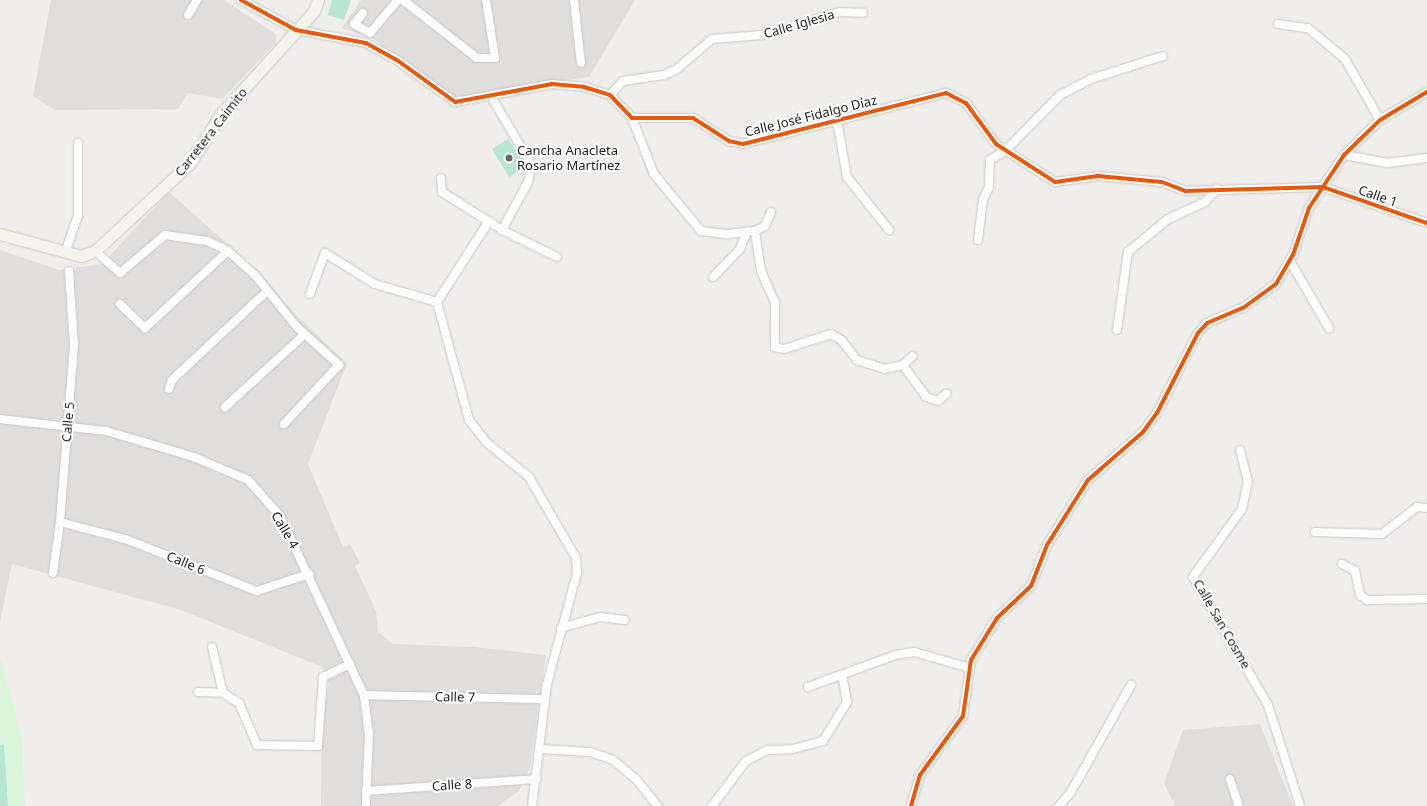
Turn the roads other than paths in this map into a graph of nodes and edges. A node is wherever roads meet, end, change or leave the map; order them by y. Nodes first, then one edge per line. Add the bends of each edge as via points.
1 (197, 0) edge
2 (241, 0) edge
3 (318, 0) edge
4 (398, 0) edge
5 (403, 0) edge
6 (486, 0) edge
7 (574, 0) edge
8 (363, 13) dead end
9 (863, 13) dead end
10 (188, 15) dead end
11 (1278, 24) dead end
12 (296, 30) junction
13 (1163, 56) dead end
14 (581, 63) dead end
15 (1427, 92) edge
16 (610, 95) junction
17 (492, 98) junction
18 (632, 118) junction
19 (1380, 120) junction
20 (837, 121) junction
21 (78, 143) dead end
22 (1006, 150) junction
23 (1344, 154) junction
24 (1427, 158) edge
25 (441, 178) dead end
26 (1323, 187) junction
27 (1217, 189) junction
28 (771, 212) dead end
29 (489, 221) junction
30 (1427, 223) edge
31 (502, 230) junction
32 (889, 230) dead end
33 (751, 231) junction
34 (0, 234) edge
35 (978, 240) dead end
36 (95, 251) junction
37 (228, 251) junction
38 (65, 253) junction
39 (557, 257) dead end
40 (1290, 261) junction
41 (69, 272) dead end
42 (713, 277) dead end
43 (267, 291) junction
44 (310, 294) dead end
45 (437, 302) junction
46 (120, 304) dead end
47 (1329, 328) dead end
48 (1117, 330) dead end
49 (305, 334) junction
50 (913, 356) dead end
51 (903, 365) junction
52 (169, 389) dead end
53 (946, 394) dead end
54 (225, 407) dead end
55 (0, 419) edge
56 (284, 424) dead end
57 (68, 427) junction
58 (1240, 450) dead end
59 (1427, 508) edge
60 (60, 522) junction
61 (1316, 532) dead end
62 (1342, 564) dead end
63 (52, 573) dead end
64 (309, 574) junction
65 (1427, 599) edge
66 (625, 620) dead end
67 (561, 628) junction
68 (212, 647) dead end
69 (350, 664) junction
70 (970, 668) junction
71 (842, 675) junction
72 (1131, 685) dead end
73 (808, 686) dead end
74 (198, 692) dead end
75 (223, 692) junction
76 (364, 696) junction
77 (545, 699) junction
78 (540, 749) junction
79 (537, 779) junction
80 (1230, 779) dead end
81 (366, 791) junction
82 (366, 806) edge
83 (532, 806) edge
84 (658, 806) edge
85 (712, 806) edge
86 (911, 806) edge
87 (1058, 806) edge
88 (1239, 806) edge
89 (1300, 806) edge

1 - 10 street
2 - 12 street
3 - 12 street, Carretera Caimito via 314,11
4 - 8 street via 370,33 354,24
5 - 6 street via 477,58 495,58
7 - 14 street
9 - 16 street, Calle Iglesia via 840,12 762,35 712,39 677,69 664,75 623,81
11 - 19 street via 1308,28 1345,59
12 - 17 street via 366,43 397,60 455,102
12 - 36 street, Carretera Caimito via 221,114 186,167
13 - 22 street via 1094,78 1060,95
15 - 19 street
16 - 17 street via 584,87 552,84
16 - 18 street
17 - 31 street via 532,166 528,182
18 - 20 street, Calle José Fidalgo Díaz via 693,118 729,140 742,144
18 - 33 street via 654,174 701,231 727,234
19 - 23 street
20 - 22 street, Calle José Fidalgo Díaz via 946,93 966,103 996,144
20 - 32 street via 847,177
21 - 38 street via 78,216
22 - 27 street, Calle José Fidalgo Díaz via 1054,182 1098,176 1162,182 1185,191
22 - 35 street via 990,160 989,187 983,200
23 - 24 street via 1387,163
23 - 26 street
25 - 29 street via 442,192
26 - 27 street, Calle José Fidalgo Díaz
26 - 30 street, Calle 1
26 - 40 street via 1309,208
27 - 48 street via 1205,202 1168,218 1128,252
28 - 33 street via 765,226
29 - 31 street
29 - 45 street
31 - 39 street
33 - 42 street via 740,249
33 - 51 street via 761,271 775,302 775,347 784,349 830,334 841,340 857,360 884,369
34 - 38 street
36 - 37 street via 120,273 165,234 207,240
36 - 38 street via 81,256
37 - 43 street
37 - 46 street via 145,328
40 - 47 street
40 - 70 street via 1276,284 1243,308 1207,323 1198,333 1157,413 1143,432 1088,480 1047,545 1031,586 997,618 971,660
41 - 57 street, Calle 5 via 74,346
43 - 49 street
43 - 52 street via 172,380
44 - 45 street via 325,253 375,284
45 - 67 street via 469,420 486,442 529,477 576,558 577,573
49 - 54 street
49 - 56 street via 339,365
50 - 51 street
51 - 53 street via 926,397 938,401
55 - 57 street, Calle 4
57 - 60 street, Calle 5
57 - 64 street, Calle 4 via 106,431 194,456 248,480 280,516
58 - 89 street, Calle San Cosme via 1248,481 1242,510 1193,577 1268,705
59 - 61 street via 1417,507 1382,534
60 - 63 street, Calle 5
60 - 64 street, Calle 6 via 128,540 257,591
62 - 65 street via 1355,571 1360,595 1367,600
64 - 69 street, Calle 4
66 - 67 street via 600,617
67 - 77 street
68 - 75 street
69 - 75 street via 324,677 318,746 257,745 239,703
69 - 76 street, Calle 4
70 - 71 street via 914,652 895,655
70 - 86 street via 963,716 920,775
71 - 73 street
71 - 85 street via 847,702 823,741 793,749 768,750 746,761
72 - 87 street via 1071,792
74 - 75 street
76 - 77 street, Calle 7
76 - 81 street, Calle 4 via 369,733
77 - 78 street
78 - 79 street
78 - 84 street via 590,752 613,760 636,779
79 - 81 street, Calle 8
79 - 83 street
80 - 88 street
81 - 82 street, Calle 4

